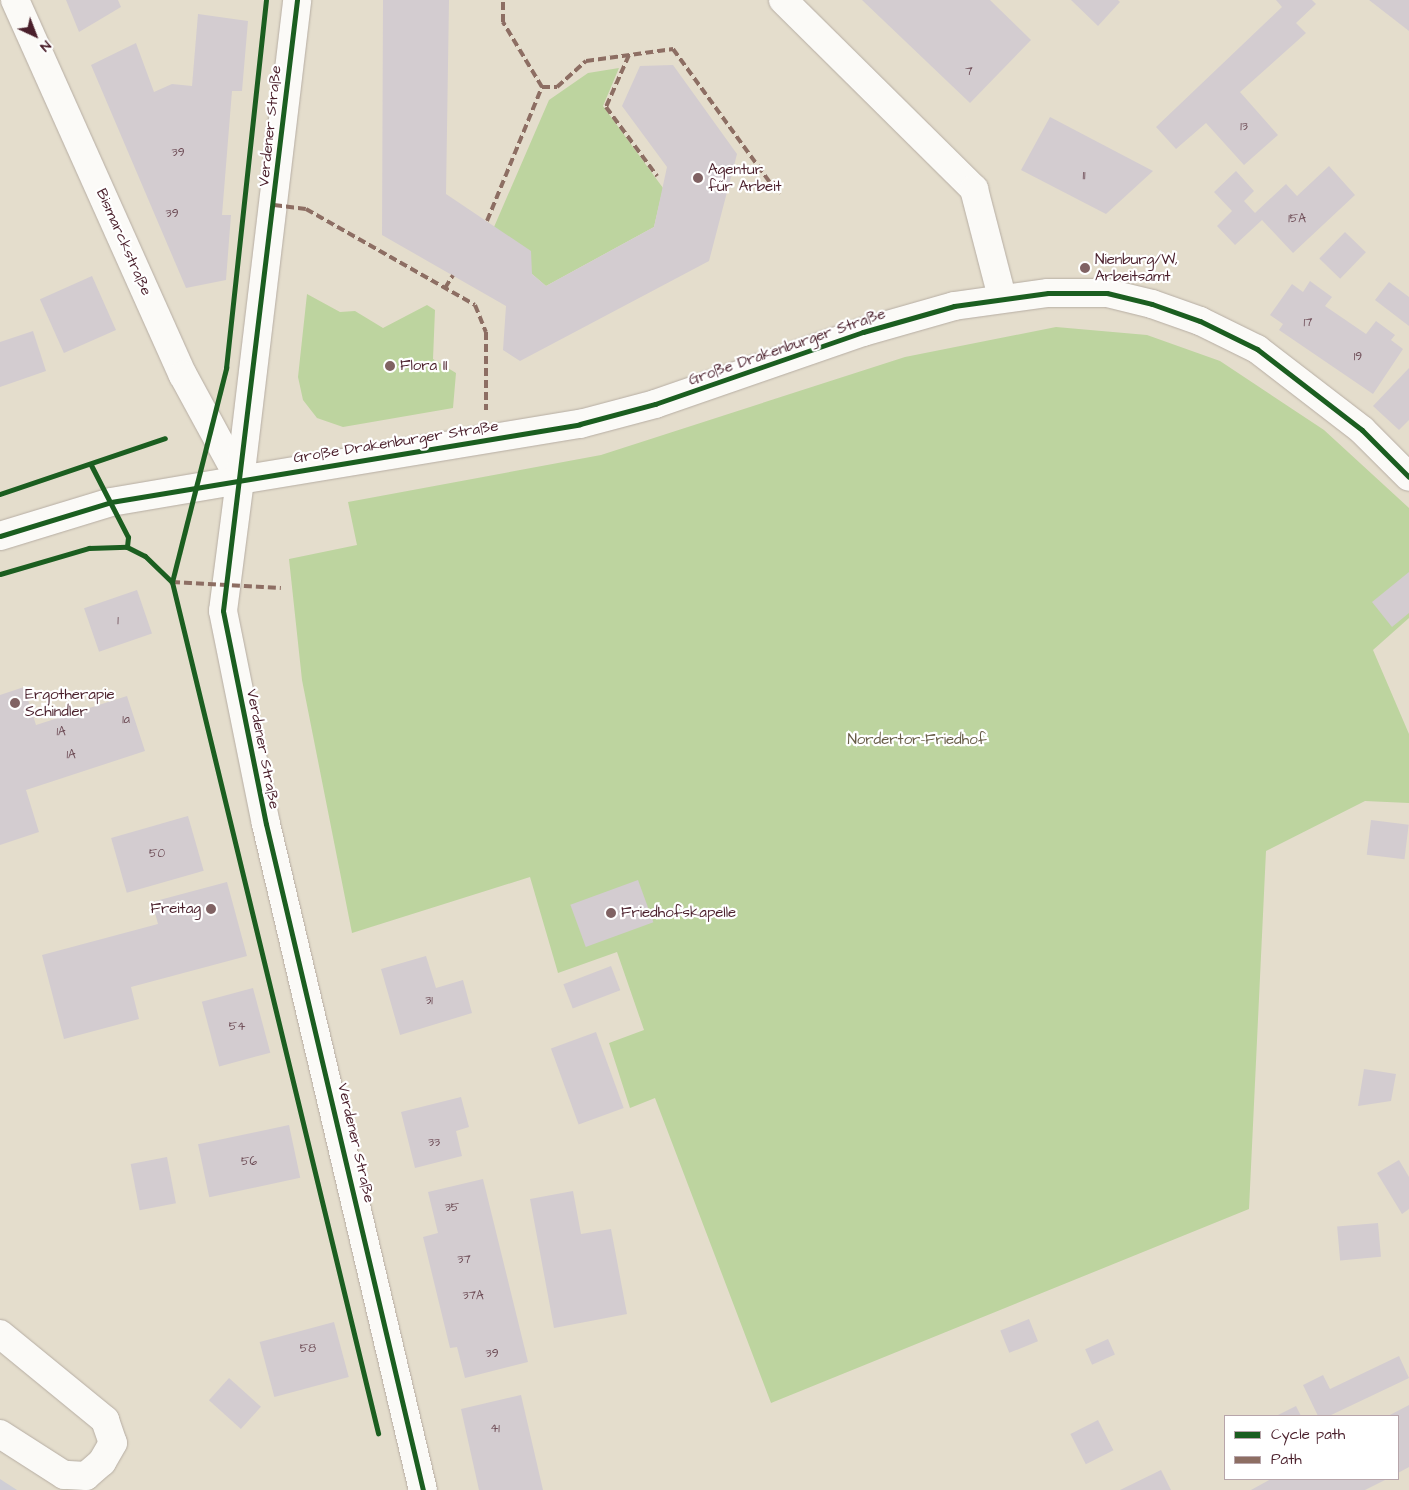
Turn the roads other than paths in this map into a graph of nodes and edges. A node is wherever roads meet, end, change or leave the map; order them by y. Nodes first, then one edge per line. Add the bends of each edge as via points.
1 (16, 0) edge
2 (297, 0) edge
3 (783, 0) edge
4 (1002, 297) junction
5 (1409, 477) edge
6 (240, 480) junction
7 (0, 536) edge
8 (0, 1334) edge
9 (0, 1434) edge
10 (422, 1490) edge

1 - 6 street, Bismarckstraße via 183,375
2 - 6 street, Verdener Straße
3 - 4 street via 974,189
4 - 5 street, Große Drakenburger Straße via 1107,293 1200,321 1257,349 1307,385
4 - 6 street, Große Drakenburger Straße via 863,332 655,404 580,424
6 - 7 street, Große Drakenburger Straße via 111,502
6 - 10 street, Verdener Straße via 223,611 266,824
8 - 9 street via 104,1420 113,1443 102,1462 86,1476 64,1476

